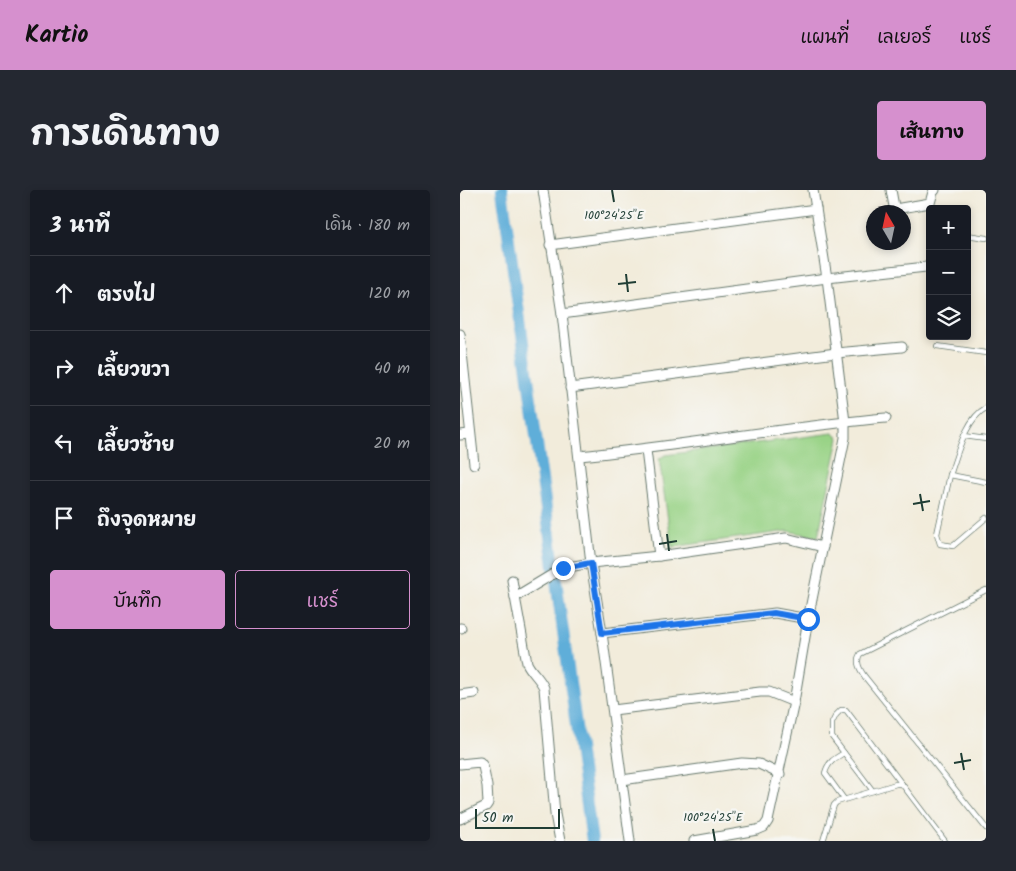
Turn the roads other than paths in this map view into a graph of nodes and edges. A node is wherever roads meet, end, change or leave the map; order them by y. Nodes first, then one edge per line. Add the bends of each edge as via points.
1 (543, 190) edge
2 (813, 190) edge
3 (891, 190) edge
4 (935, 190) edge
5 (894, 205) edge
6 (911, 207) edge
7 (816, 209) junction
8 (971, 236) edge
9 (986, 238) edge
10 (550, 245) junction
11 (926, 267) dead end
12 (827, 278) junction
13 (562, 314) junction
14 (460, 334) edge
15 (937, 346) dead end
16 (902, 347) dead end
17 (836, 353) junction
18 (986, 353) edge
19 (570, 388) junction
20 (986, 408) edge
21 (886, 418) dead end
22 (845, 422) junction
23 (470, 434) junction
24 (460, 435) edge
25 (964, 436) junction
26 (986, 439) edge
27 (646, 450) junction
28 (579, 456) junction
29 (474, 464) dead end
30 (950, 475) junction
31 (986, 482) edge
32 (986, 518) edge
33 (823, 547) junction
34 (659, 556) junction
35 (591, 563) junction
36 (512, 580) dead end
37 (986, 590) edge
38 (515, 598) junction
39 (808, 619) junction
40 (602, 633) junction
41 (474, 693) dead end
42 (460, 695) edge
43 (794, 702) junction
44 (613, 710) junction
45 (844, 753) junction
46 (460, 764) edge
47 (780, 774) junction
48 (622, 780) junction
49 (902, 784) junction
50 (873, 791) junction
51 (844, 799) junction
52 (460, 819) edge
53 (986, 828) edge
54 (560, 841) edge
55 (630, 841) edge
56 (699, 841) edge
57 (822, 841) edge
58 (945, 841) edge

1 - 10 street
2 - 7 street
3 - 5 street
4 - 6 street via 930,203
7 - 10 street
7 - 12 street
8 - 9 lane
10 - 13 street
11 - 12 street
12 - 13 street
12 - 17 street
13 - 19 street
14 - 23 street
15 - 18 lane
16 - 17 street
17 - 19 street
17 - 22 street
19 - 28 street
20 - 25 lane via 979,412
21 - 22 street
22 - 27 street
22 - 33 street via 845,438
23 - 24 street
23 - 29 street
25 - 26 lane
25 - 30 lane
27 - 28 street
27 - 34 street
28 - 35 street
30 - 31 lane
30 - 32 lane via 938,534 940,544 953,546
33 - 34 street via 786,538
33 - 39 street
34 - 35 street
35 - 38 street via 563,568
35 - 40 street
36 - 38 street
37 - 53 lane via 860,654 858,662 864,677
38 - 54 street via 527,662 544,688
39 - 40 street via 774,613
39 - 43 street
40 - 44 street
41 - 42 street
43 - 44 street via 769,692 760,692
43 - 47 street
44 - 48 street
45 - 49 lane via 832,737 832,723 841,710 846,710
45 - 50 lane
45 - 51 lane via 833,758 826,773
46 - 52 street via 480,762 489,800 486,806
47 - 48 street via 758,764 742,763
47 - 56 street via 764,827
48 - 55 street
49 - 50 lane
49 - 58 lane
50 - 51 lane
51 - 57 lane via 834,805

